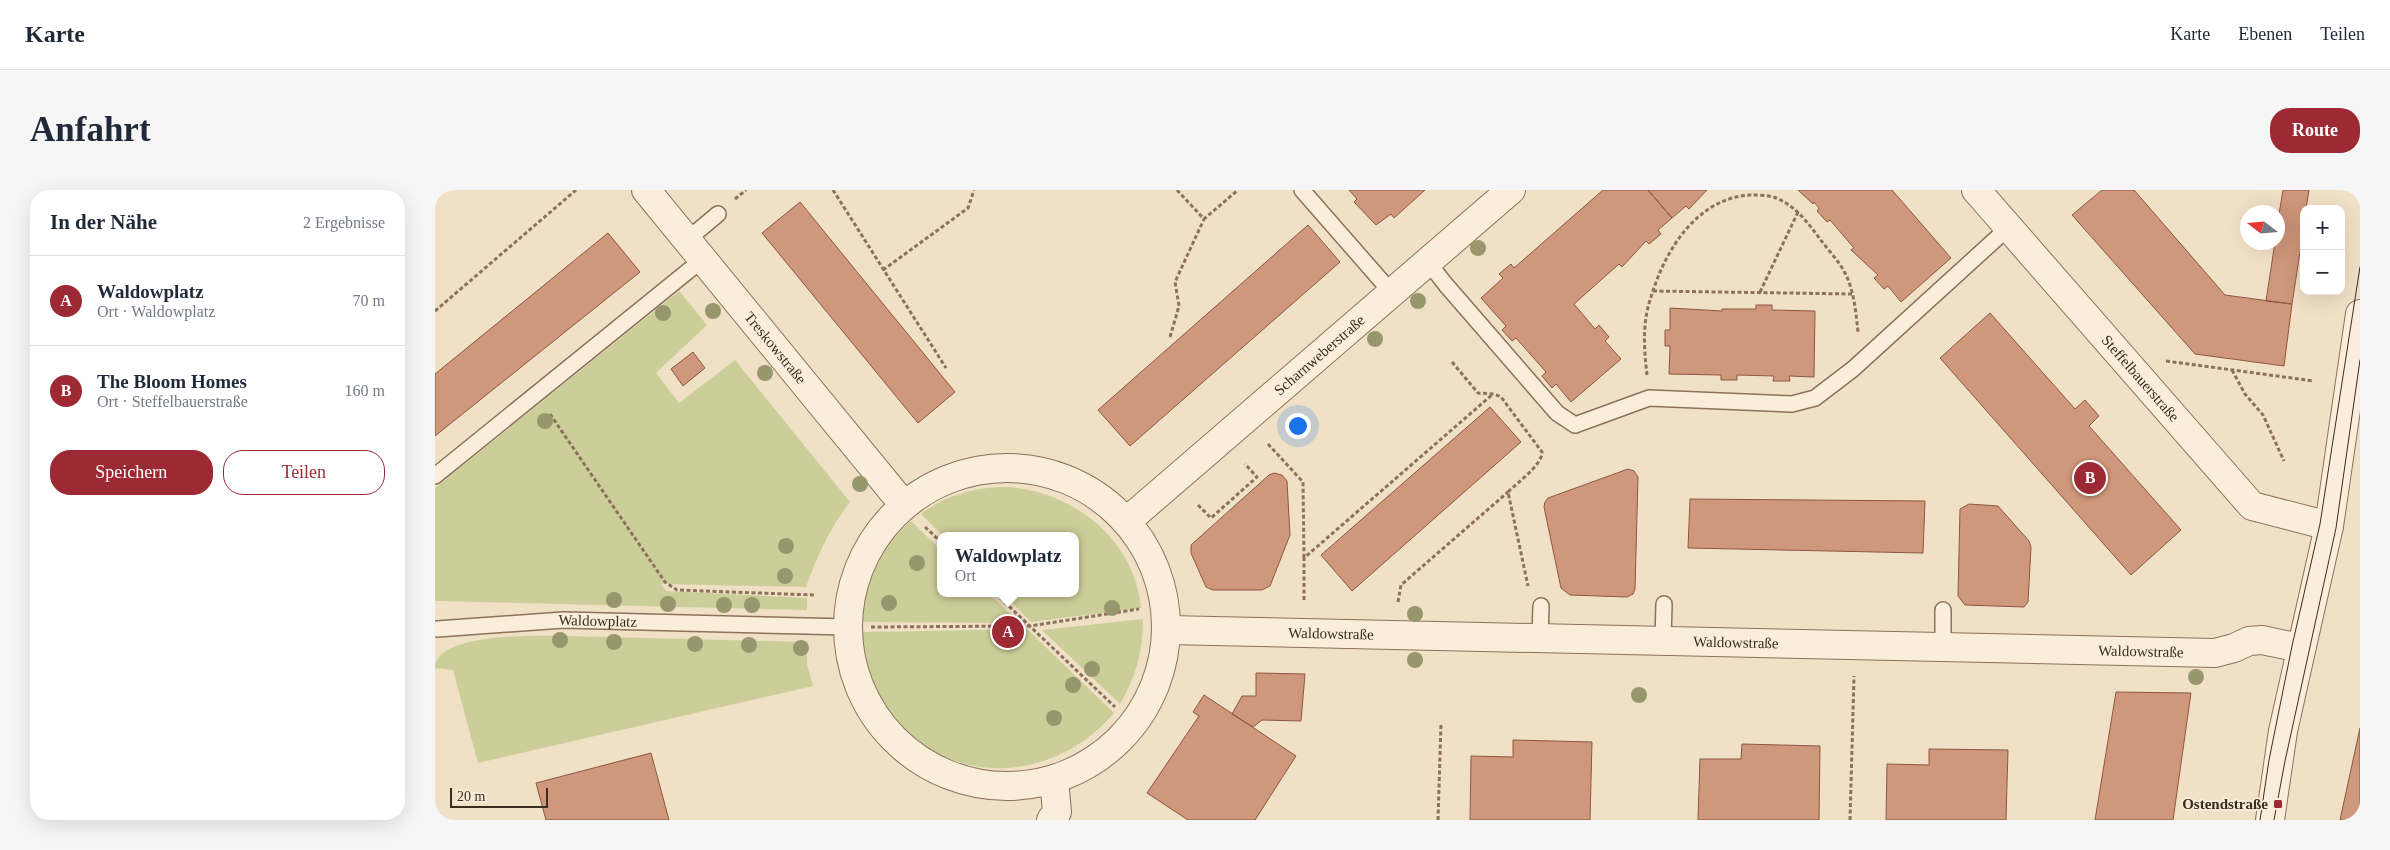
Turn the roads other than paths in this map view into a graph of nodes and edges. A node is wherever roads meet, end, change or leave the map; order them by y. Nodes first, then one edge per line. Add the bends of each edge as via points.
1 (646, 190) edge
2 (1302, 190) edge
3 (1511, 190) edge
4 (1976, 190) edge
5 (718, 214) dead end
6 (2009, 227) junction
7 (695, 250) junction
8 (1428, 262) junction
9 (1392, 293) junction
10 (2360, 314) edge
11 (435, 476) edge
12 (905, 505) junction
13 (1127, 522) junction
14 (2329, 526) junction
15 (1664, 604) dead end
16 (1541, 606) dead end
17 (1943, 610) dead end
18 (848, 627) junction
19 (437, 630) dead end
20 (1167, 630) junction
21 (1540, 638) junction
22 (1663, 641) junction
23 (1943, 648) junction
24 (2300, 648) junction
25 (1054, 780) junction
26 (1060, 817) edge
27 (2270, 820) edge

1 - 7 street, Treskowstraße
2 - 9 lane
3 - 8 street, Scharnweberstraße
4 - 6 street, Steffelbauerstraße
5 - 7 lane
6 - 8 lane via 1872,354 1815,398 1792,404 1649,398 1575,425 1557,413
6 - 14 street, Steffelbauerstraße via 2252,506
7 - 11 lane via 537,394
7 - 12 street, Treskowstraße
8 - 9 street, Scharnweberstraße
9 - 13 street, Scharnweberstraße
10 - 14 street
12 - 13 street via 939,483 978,470 1019,468 1059,476 1096,494
12 - 18 street via 874,541 858,570
13 - 20 street via 1147,550 1158,575
14 - 24 street
15 - 22 lane
16 - 21 lane
17 - 23 lane
18 - 19 lane, Waldowplatz via 563,620
18 - 25 street via 850,654 859,685 872,712 890,736 913,755 938,771 987,785 1025,786
20 - 21 street, Waldowstraße
20 - 25 street via 1159,677 1133,724 1098,758
21 - 22 street, Waldowstraße
22 - 23 street, Waldowstraße
23 - 24 street, Waldowstraße via 2215,653 2249,641 2262,640
24 - 27 street
25 - 26 street

